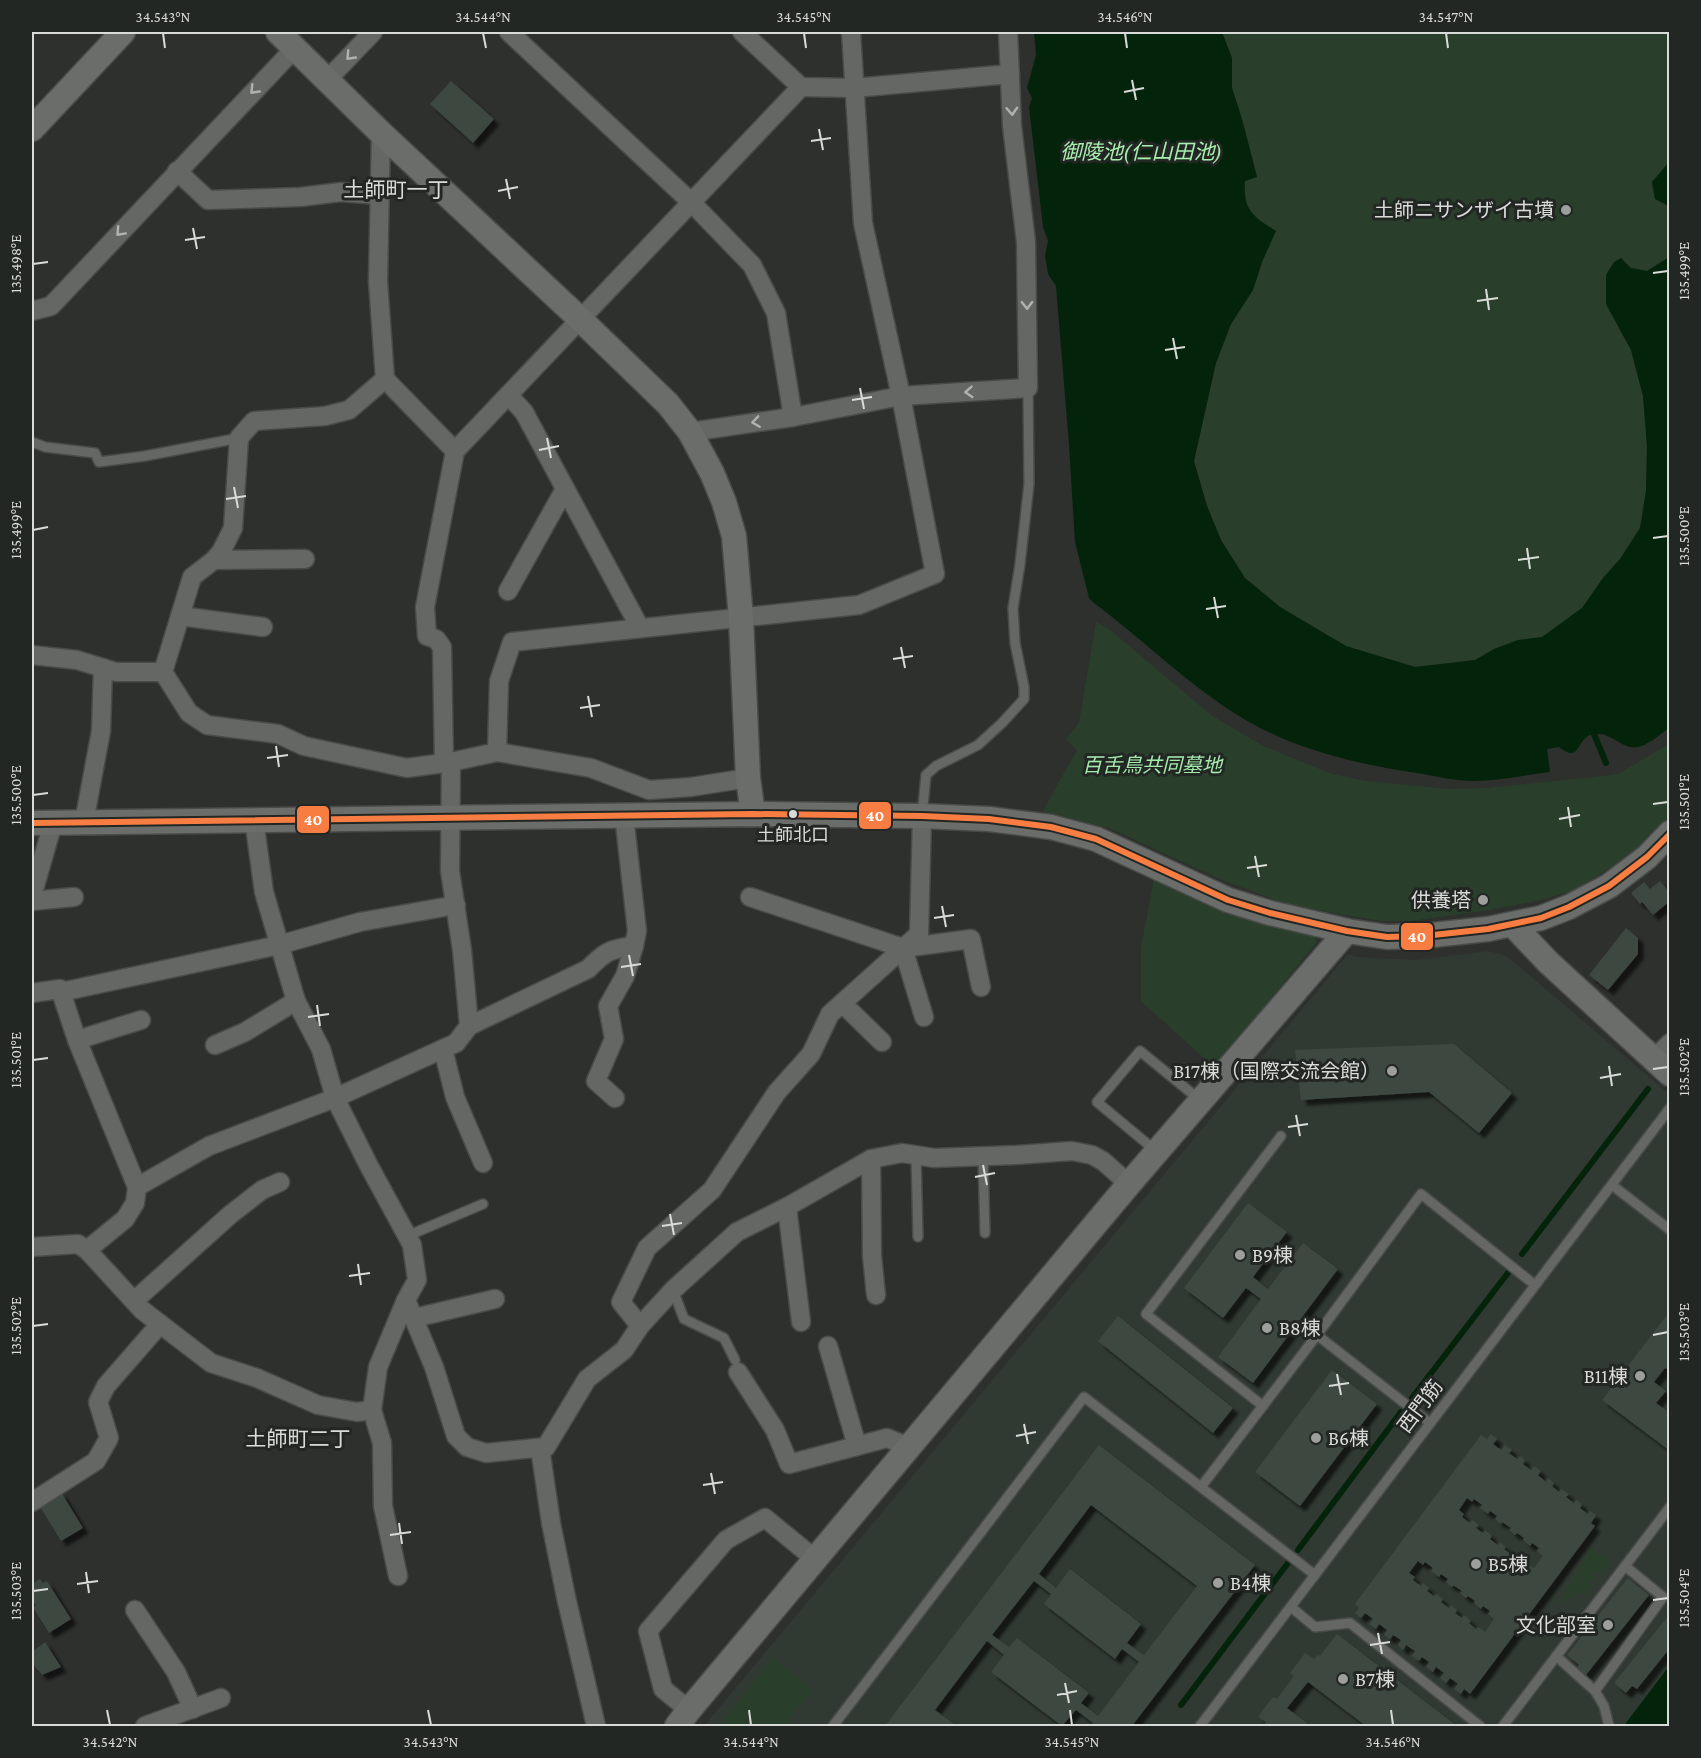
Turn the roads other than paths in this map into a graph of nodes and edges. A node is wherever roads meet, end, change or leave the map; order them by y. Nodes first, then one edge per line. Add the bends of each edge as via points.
1 (123, 32) edge
2 (373, 32) edge
3 (509, 32) edge
4 (742, 32) edge
5 (851, 32) edge
6 (1008, 32) edge
7 (286, 40) edge
8 (1010, 74) junction
9 (327, 80) junction
10 (801, 87) junction
11 (854, 88) junction
12 (32, 129) edge
13 (381, 133) junction
14 (177, 171) junction
15 (379, 195) junction
16 (691, 202) junction
17 (32, 311) edge
18 (580, 319) junction
19 (386, 379) junction
20 (1028, 388) junction
21 (508, 395) junction
22 (902, 396) junction
23 (793, 417) junction
24 (690, 432) junction
25 (239, 438) junction
26 (32, 442) edge
27 (455, 451) junction
28 (565, 489) junction
29 (305, 559) dead end
30 (214, 560) junction
31 (507, 591) dead end
32 (180, 615) junction
33 (741, 618) junction
34 (263, 627) dead end
35 (640, 628) junction
36 (32, 655) edge
37 (103, 668) junction
38 (163, 672) junction
39 (497, 752) junction
40 (447, 762) junction
41 (748, 778) junction
42 (753, 814) junction
43 (624, 815) junction
44 (922, 816) junction
45 (450, 817) junction
46 (254, 820) junction
47 (84, 822) junction
48 (42, 823) edge
49 (1670, 833) edge
50 (32, 896) edge
51 (74, 897) dead end
52 (750, 897) dead end
53 (32, 901) edge
54 (456, 905) junction
55 (1513, 925) junction
56 (1347, 931) junction
57 (279, 945) junction
58 (634, 946) junction
59 (903, 948) junction
60 (981, 987) dead end
61 (61, 992) junction
62 (32, 993) edge
63 (296, 1001) junction
64 (842, 1003) junction
65 (924, 1017) dead end
66 (141, 1020) dead end
67 (469, 1026) junction
68 (77, 1040) junction
69 (882, 1042) dead end
70 (1670, 1043) edge
71 (215, 1045) dead end
72 (443, 1049) junction
73 (1661, 1067) edge
74 (335, 1098) junction
75 (615, 1098) dead end
76 (1201, 1102) junction
77 (1670, 1108) edge
78 (1281, 1136) dead end
79 (1158, 1152) junction
80 (916, 1156) junction
81 (983, 1157) junction
82 (871, 1160) junction
83 (483, 1163) dead end
84 (280, 1182) dead end
85 (1129, 1184) junction
86 (1612, 1185) junction
87 (137, 1187) junction
88 (483, 1204) dead end
89 (787, 1207) junction
90 (1670, 1230) edge
91 (985, 1233) dead end
92 (407, 1236) junction
93 (918, 1237) dead end
94 (32, 1247) edge
95 (87, 1250) junction
96 (1535, 1286) junction
97 (673, 1290) junction
98 (876, 1295) dead end
99 (495, 1299) dead end
100 (406, 1300) junction
101 (134, 1301) junction
102 (414, 1318) junction
103 (801, 1322) dead end
104 (160, 1324) junction
105 (640, 1326) junction
106 (1317, 1335) junction
107 (828, 1346) dead end
108 (737, 1366) joint
109 (1263, 1406) junction
110 (372, 1410) junction
111 (1430, 1423) junction
112 (857, 1446) junction
113 (909, 1447) junction
114 (540, 1448) junction
115 (1201, 1486) junction
116 (32, 1502) edge
117 (1670, 1506) edge
118 (815, 1559) junction
119 (1624, 1566) junction
120 (1315, 1575) junction
121 (398, 1576) dead end
122 (1291, 1607) junction
123 (135, 1611) dead end
124 (1556, 1656) junction
125 (1595, 1691) junction
126 (221, 1698) dead end
127 (193, 1709) junction
128 (683, 1718) edge
129 (145, 1726) edge
130 (596, 1726) edge
131 (833, 1726) edge
132 (1200, 1726) edge
133 (1480, 1726) edge
134 (1503, 1726) edge
135 (1609, 1726) edge

1 - 12 street
2 -> 9 street
3 - 16 street
4 - 10 street
5 - 11 street
6 - 8 street
7 - 9 street
7 -> 14 street
8 - 11 street
8 -> 20 street via 1026,242
9 - 13 street
10 - 11 street
10 - 16 street
11 - 22 street via 863,224
13 - 15 street
13 - 18 street
14 - 15 street via 208,200 340,192
14 -> 17 street via 51,306
15 - 19 street via 378,281
16 - 18 street
16 - 23 street via 752,265 776,312
18 - 21 street
18 - 24 street via 668,404
19 - 25 street via 349,410 325,416 254,421
19 - 27 street
20 -> 22 street
20 - 44 lane via 1029,484 1013,609 1024,699 978,745 926,775
21 - 27 street
21 - 28 street via 524,412
22 - 23 street
22 - 33 street via 935,574 859,605
23 -> 24 street
24 - 33 street via 712,473 734,536
25 - 26 lane via 99,462 95,453
25 - 30 street via 233,528
27 - 40 street via 425,607 427,636 442,647
28 - 31 street
28 - 35 street
29 - 30 street
30 - 32 street via 192,577
32 - 34 street
32 - 38 street
33 - 35 street
33 - 41 street
35 - 39 street via 512,642 499,681
36 - 37 street via 77,660
37 - 38 street via 116,672
37 - 47 street via 100,731
38 - 40 street via 189,713 207,725 278,734 304,746 407,768
39 - 40 street
39 - 41 street via 591,768 649,790
40 - 45 street
41 - 42 street
42 - 43 street
42 - 44 street
43 - 45 street
43 - 58 street via 636,911
44 - 56 street via 1052,827 1096,839 1228,900
44 - 59 street via 919,934
45 - 46 street
45 - 54 street via 450,871
46 - 47 street
46 - 57 street via 264,892
47 - 48 street
48 - 50 street
49 - 55 street via 1647,857 1609,886 1569,908
51 - 53 street
52 - 59 street
54 - 57 street via 360,922
54 - 67 street
55 - 56 street via 1425,936 1387,937
55 - 73 street
56 - 76 street
57 - 61 street
57 - 63 street
58 - 67 street via 616,948 588,969
58 - 75 street via 625,976 608,1006 614,1039 596,1081
59 - 60 street via 971,939
59 - 64 street
59 - 65 street
61 - 62 street via 60,989
61 - 68 street
63 - 71 street
63 - 74 street via 321,1049
64 - 69 street
64 - 105 street via 830,1014 811,1054 777,1092 712,1190 646,1248 621,1302
66 - 68 street
67 - 72 street via 456,1043
68 - 87 street
70 - 73 street
72 - 74 street
72 - 83 street via 455,1098
74 - 87 street via 209,1146
74 - 92 street
76 - 79 street
76 - 79 lane via 1140,1051 1097,1102
77 - 86 lane, 西門筋
78 - 109 lane via 1146,1314
79 - 85 street
80 - 81 street
80 - 82 street via 902,1153
80 - 93 lane
81 - 85 street via 1072,1151 1103,1161
81 - 91 lane
82 - 89 street
82 - 98 street
84 - 101 street via 262,1190 231,1214
85 - 113 street
86 - 90 lane
86 - 96 lane, 西門筋
87 - 95 street via 135,1203 125,1219
88 - 92 lane
89 - 97 street via 737,1232
89 - 103 street
92 - 100 street via 417,1280
94 - 95 street via 78,1244
95 - 101 street
96 - 106 lane via 1421,1194
96 - 111 lane, 西門筋
97 - 105 street
97 - 108 lane via 684,1319 724,1338
99 - 102 street
100 - 102 street
100 - 110 street via 378,1367
101 - 104 street
102 - 114 street via 456,1436 467,1447 486,1453
104 - 110 street via 211,1363 318,1405 357,1412
104 - 116 street via 106,1386 98,1402 109,1438 96,1461
105 - 114 street via 624,1350 587,1379 546,1447
106 - 109 lane
106 - 111 lane
107 - 112 street
108 - 112 street via 775,1430 789,1464
109 - 115 lane
110 - 121 street via 382,1443 383,1506
111 - 120 lane, 西門筋
112 - 113 street via 887,1438
113 - 118 street
114 - 130 street via 566,1597
115 - 120 lane
115 - 131 lane via 1084,1397
117 - 119 lane
118 - 128 street
118 - 128 street via 765,1518 726,1540 648,1631 663,1689
119 - 124 lane
119 - 125 lane via 1663,1597
120 - 122 lane, 西門筋
122 - 132 lane, 西門筋
122 - 133 lane via 1315,1627 1350,1623
123 - 127 street via 176,1672
124 - 125 lane
124 - 134 lane
125 - 135 lane
126 - 127 street
127 - 129 street

